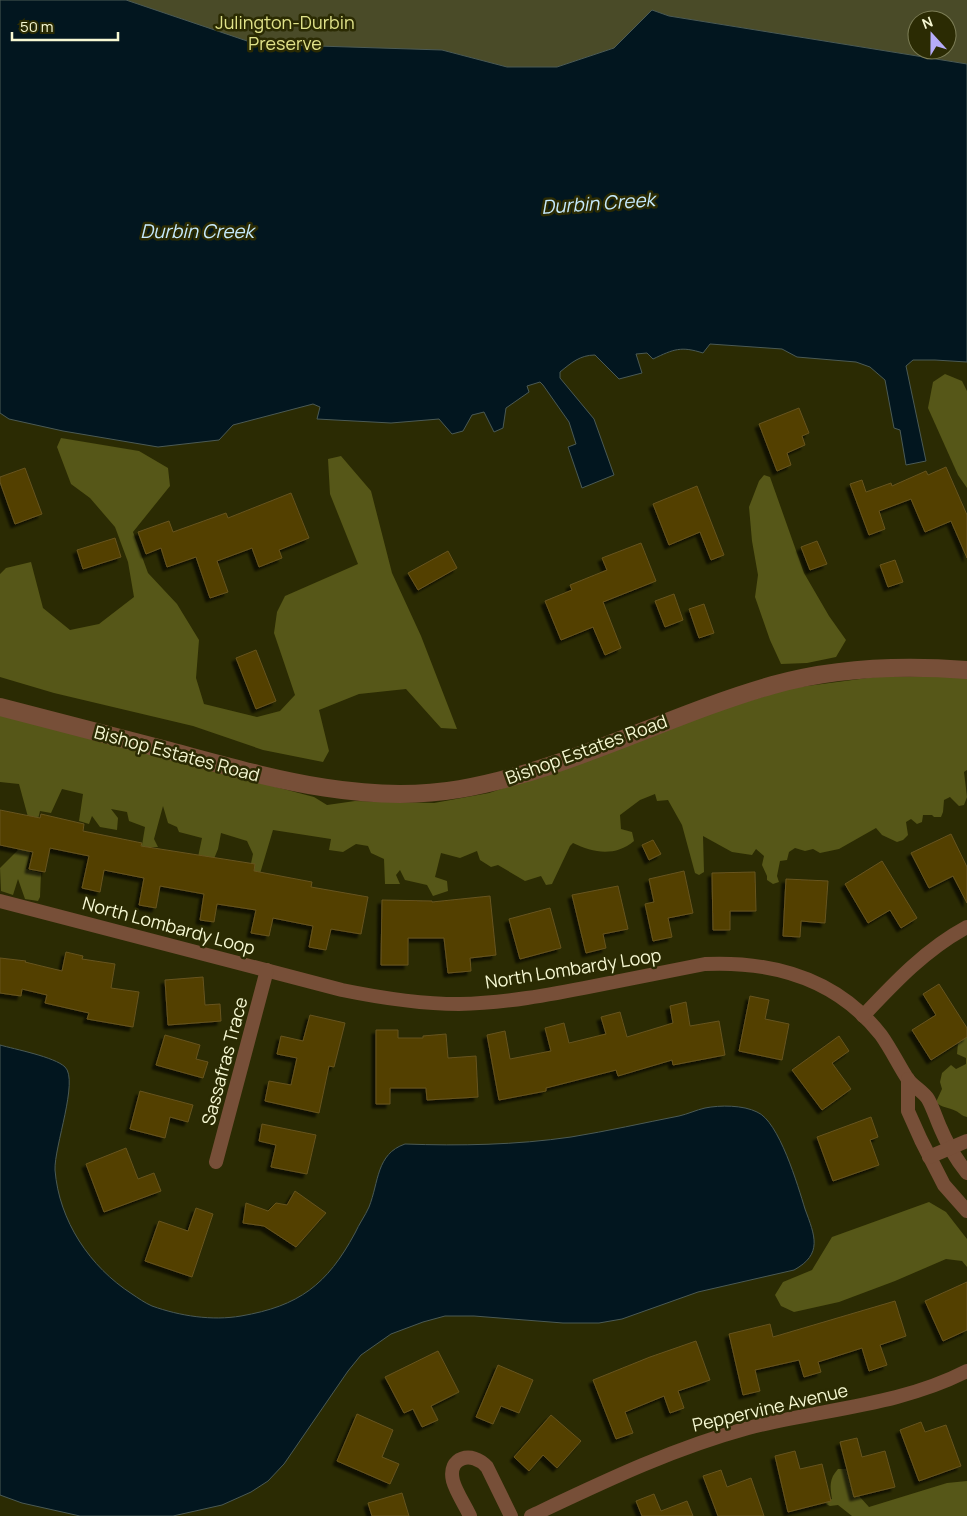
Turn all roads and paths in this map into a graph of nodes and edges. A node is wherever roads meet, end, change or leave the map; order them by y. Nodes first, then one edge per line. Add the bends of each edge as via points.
1 (967, 670) edge
2 (0, 707) edge
3 (0, 901) edge
4 (967, 927) edge
5 (267, 970) junction
6 (863, 1016) junction
7 (908, 1079) junction
8 (967, 1141) edge
9 (953, 1153) junction
10 (216, 1162) dead end
11 (932, 1163) junction
12 (967, 1173) edge
13 (967, 1177) edge
14 (944, 1185) junction
15 (967, 1211) edge
16 (967, 1371) edge
17 (470, 1516) edge
18 (511, 1516) edge
19 (531, 1516) edge

1 - 2 street, Bishop Estates Road via 917,667 857,670 775,684 662,722 602,748 538,770 487,784 430,793 358,792 316,787 258,775
3 - 5 street, North Lombardy Loop
4 - 6 street via 910,967
5 - 6 street, North Lombardy Loop via 381,998 458,1004 536,997 705,964 757,965 795,974 819,985
5 - 10 street, Sassafras Trace
6 - 7 street, North Lombardy Loop via 890,1049
7 - 9 street, North Lombardy Loop via 927,1098
7 - 11 street via 908,1111
8 - 9 street
9 - 11 street
9 - 12 street, North Lombardy Loop
11 - 14 street
13 - 14 street
14 - 15 street
16 - 19 street, Peppervine Avenue via 915,1392 714,1437 665,1454
17 - 18 street via 452,1473 454,1464 471,1457 481,1460 487,1467

